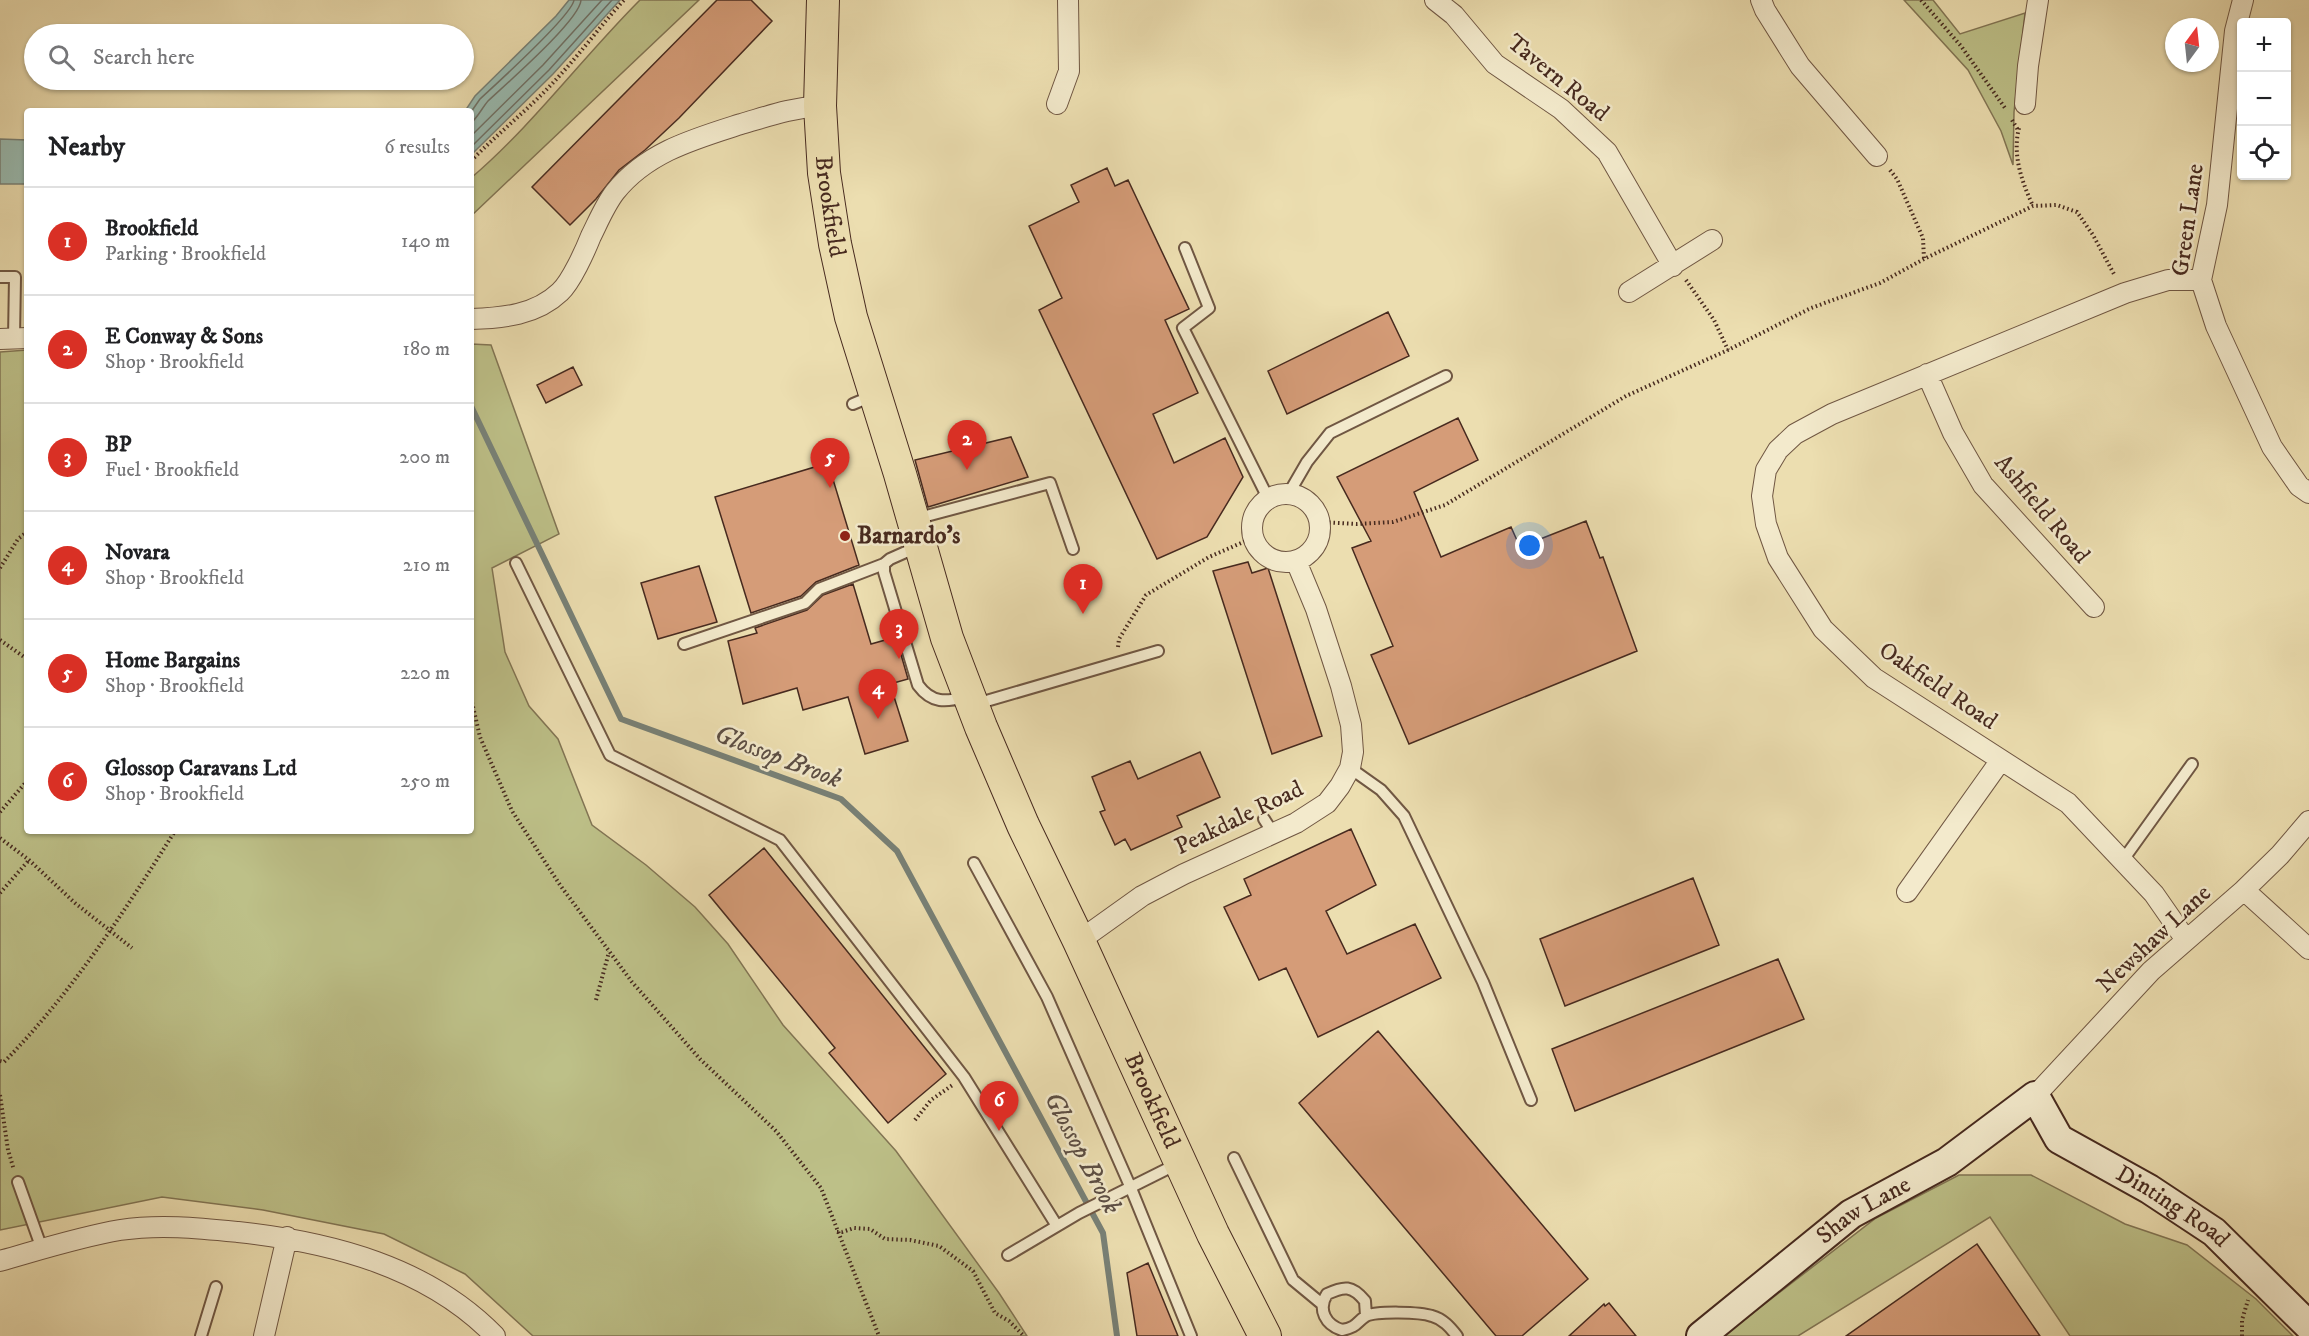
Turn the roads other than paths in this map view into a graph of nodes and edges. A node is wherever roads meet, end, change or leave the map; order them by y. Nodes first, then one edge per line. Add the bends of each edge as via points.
1 (823, 0) edge
2 (1068, 0) edge
3 (1435, 0) edge
4 (1761, 0) edge
5 (2038, 0) edge
6 (2243, 0) edge
7 (1057, 104) dead end
8 (2025, 104) road end
9 (820, 106) junction
10 (1877, 156) road end
11 (1712, 240) dead end
12 (1185, 248) dead end
13 (1673, 266) junction
14 (0, 277) edge
15 (2201, 280) junction
16 (1629, 292) dead end
17 (474, 319) edge
18 (14, 338) edge
19 (1927, 374) junction
20 (1446, 376) dead end
21 (1288, 493) junction
22 (2309, 493) edge
23 (1268, 498) junction
24 (916, 533) junction
25 (1073, 549) dead end
26 (1296, 561) junction
27 (516, 563) dead end
28 (884, 564) junction
29 (2094, 607) dead end
30 (684, 644) dead end
31 (1158, 651) dead end
32 (971, 701) junction
33 (2001, 760) junction
34 (2192, 764) dead end
35 (1350, 768) junction
36 (2309, 821) edge
37 (2123, 860) junction
38 (974, 863) dead end
39 (2244, 890) junction
40 (1907, 892) dead end
41 (2186, 939) junction
42 (1079, 941) junction
43 (2309, 949) edge
44 (2035, 1096) junction
45 (1532, 1100) dead end
46 (1234, 1158) dead end
47 (1180, 1163) junction
48 (18, 1182) road end
49 (1130, 1186) junction
50 (1057, 1227) junction
51 (287, 1238) junction
52 (42, 1249) junction
53 (1008, 1255) dead end
54 (0, 1261) edge
55 (216, 1287) dead end
56 (1322, 1304) junction
57 (1366, 1316) junction
58 (2309, 1326) edge
59 (201, 1336) edge
60 (264, 1336) edge
61 (495, 1336) edge
62 (1191, 1336) edge
63 (1264, 1336) edge
64 (1457, 1336) edge
65 (1701, 1336) edge

1 - 9 main road, Brookfield
2 - 7 street via 1069,71
3 - 13 street, Tavern Road via 1454,15 1495,64 1561,109 1607,152
4 - 10 street via 1800,66
5 - 8 street
6 - 15 street, Green Lane via 2235,31 2217,205
9 - 17 street via 794,108 692,139 659,154 614,193 561,291 533,311
9 - 24 main road, Brookfield via 824,174 864,399
11 - 13 street
12 - 23 lane via 1209,308 1183,328
13 - 16 street
14 - 18 lane via 15,277
15 - 19 street, Oakfield Road via 2168,280 2125,293
15 - 22 street, Green Lane via 2216,326 2272,447 2299,486
19 - 29 street, Ashfield Road via 1953,433 1983,485
19 - 33 street, Oakfield Road via 1795,434 1778,450 1766,470 1762,496 1766,524 1779,558 1823,629 1874,678
20 - 21 lane via 1330,433
21 - 23 street
21 - 26 street via 1308,501 1320,522 1317,544
23 - 26 street via 1256,510 1251,527 1258,549 1278,561
24 - 25 lane via 1048,478
24 - 28 lane
24 - 32 main road, Brookfield via 947,638
26 - 35 street, Peakdale Road via 1316,609 1351,725
27 - 50 lane via 610,755 780,840 964,1077
28 - 30 lane via 819,589 805,603
28 - 32 lane via 918,685 925,694 945,702
31 - 32 lane
32 - 42 main road, Brookfield via 1023,825
33 - 37 street, Oakfield Road via 2068,803
33 - 40 street
34 - 37 lane
35 - 42 street, Peakdale Road via 1327,802 1296,823 1268,826 1142,896
35 - 45 lane via 1381,790 1404,816 1483,982
36 - 39 street, Newshaw Lane
37 - 41 street, Oakfield Road via 2154,894
38 - 49 lane via 1047,997
39 - 41 street, Newshaw Lane
39 - 43 street
41 - 44 street, Newshaw Lane via 2151,971
42 - 47 main road, Brookfield
44 - 58 street, Dinting Road via 2059,1138 2149,1189 2214,1232
44 - 65 street, Shaw Lane via 1947,1161 1851,1214
46 - 56 lane via 1293,1280
47 - 49 lane
47 - 63 main road, Brookfield
48 - 52 lane
49 - 50 lane
49 - 62 lane
50 - 53 lane
51 - 52 street via 183,1226 120,1230
51 - 60 street
51 - 61 street via 340,1249 401,1271 455,1302
52 - 54 street
55 - 59 lane
56 - 57 lane via 1324,1317 1342,1330 1357,1325
56 - 57 lane via 1327,1294 1352,1289 1365,1301
57 - 64 lane via 1431,1315

